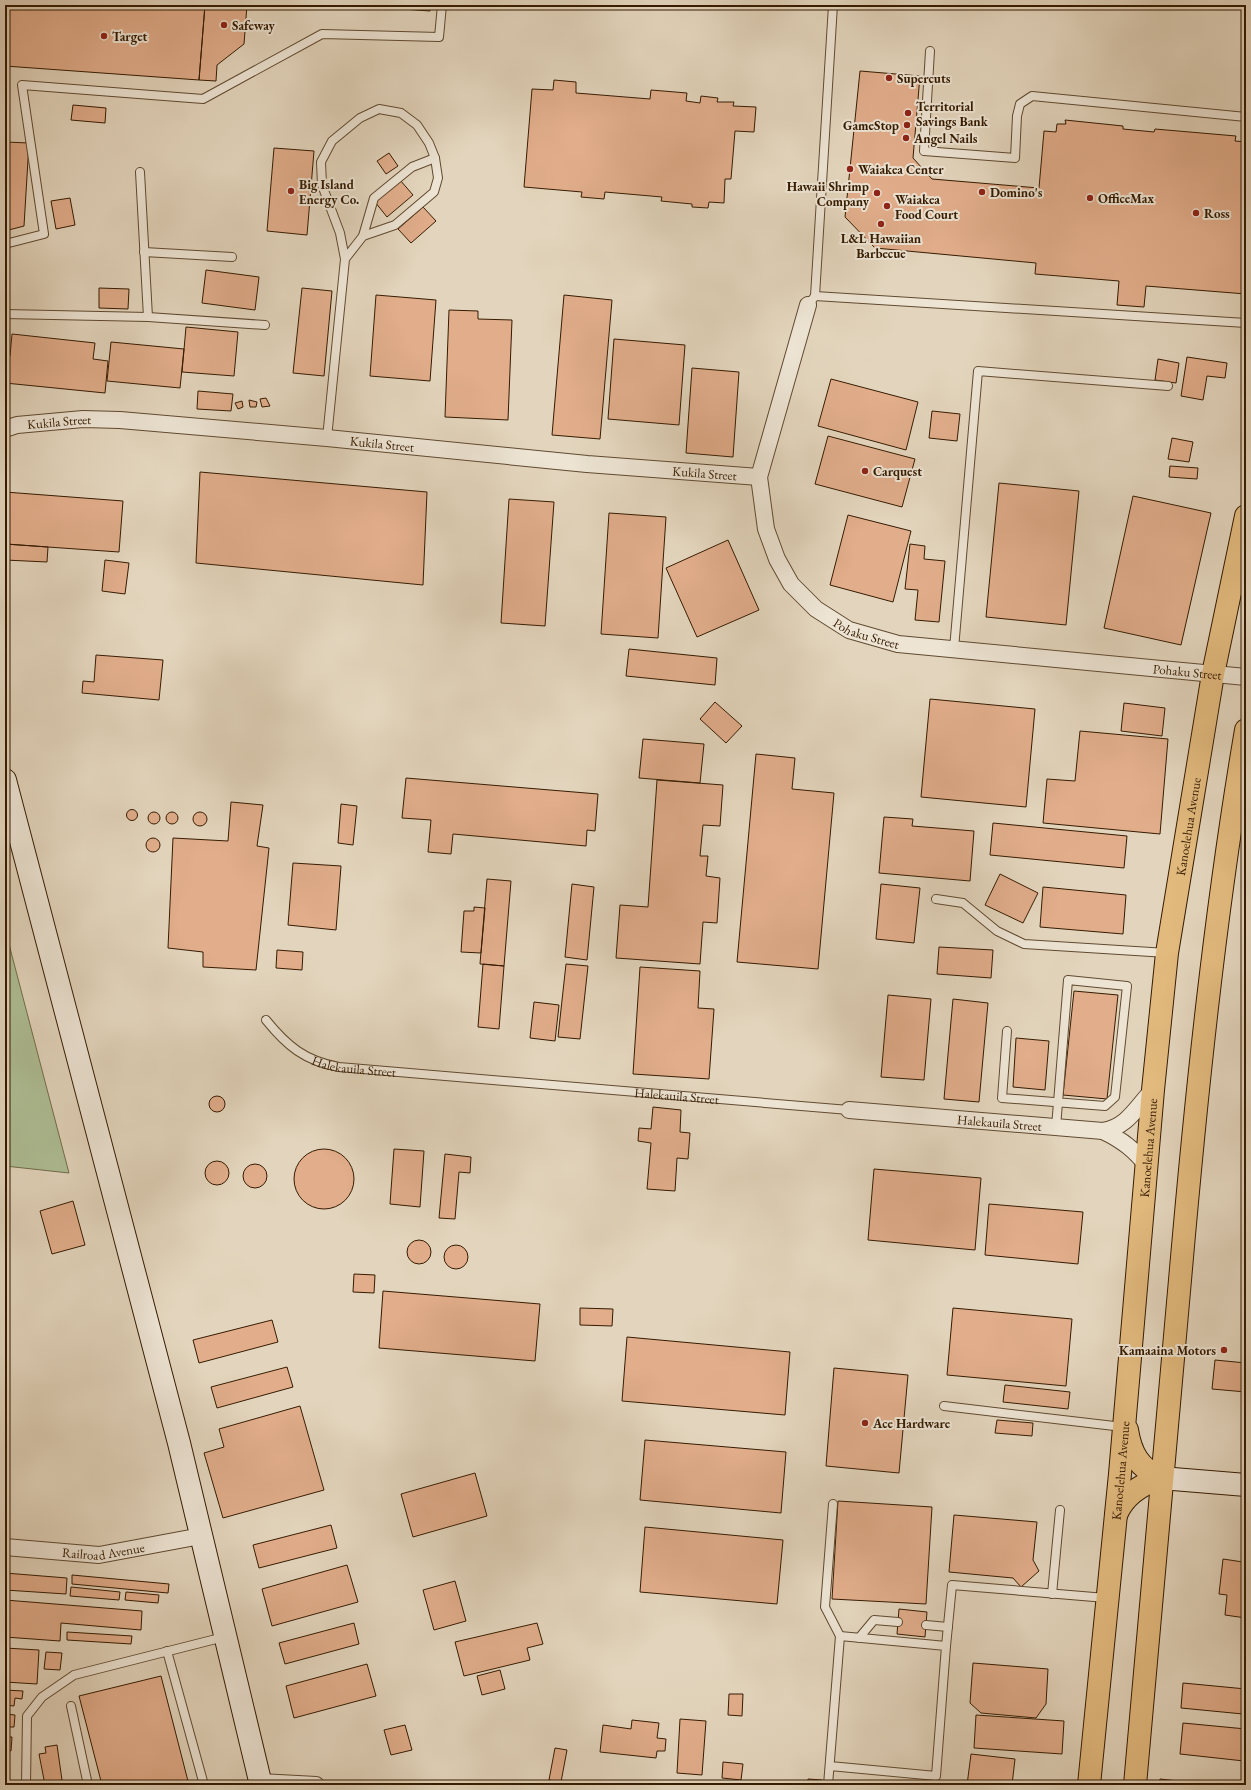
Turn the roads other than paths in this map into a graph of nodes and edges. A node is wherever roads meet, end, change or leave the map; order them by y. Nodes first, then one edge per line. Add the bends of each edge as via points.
1 (442, 5) edge
2 (833, 5) edge
3 (930, 51) dead end
4 (1246, 117) edge
5 (435, 158) junction
6 (140, 172) dead end
7 (363, 236) junction
8 (5, 244) edge
9 (144, 252) junction
10 (232, 257) dead end
11 (346, 259) junction
12 (812, 301) junction
13 (5, 314) edge
14 (148, 317) junction
15 (1246, 323) edge
16 (265, 325) dead end
17 (1168, 386) dead end
18 (5, 429) edge
19 (327, 438) junction
20 (759, 477) junction
21 (1246, 516) edge
22 (954, 649) junction
23 (1213, 674) junction
24 (1246, 677) edge
25 (1246, 730) edge
26 (5, 780) edge
27 (936, 899) dead end
28 (1167, 953) junction
29 (266, 1020) dead end
30 (1008, 1031) dead end
31 (1153, 1090) junction
32 (1058, 1103) junction
33 (849, 1110) joint
34 (1056, 1127) junction
35 (1103, 1131) junction
36 (1148, 1167) junction
37 (944, 1406) dead end
38 (1124, 1424) junction
39 (1161, 1478) junction
40 (1246, 1485) edge
41 (833, 1504) dead end
42 (1060, 1510) dead end
43 (1115, 1520) junction
44 (201, 1536) junction
45 (5, 1547) edge
46 (1052, 1594) junction
47 (1107, 1598) junction
48 (898, 1622) dead end
49 (926, 1625) dead end
50 (948, 1627) junction
51 (840, 1636) junction
52 (225, 1637) junction
53 (859, 1638) junction
54 (946, 1646) junction
55 (167, 1651) junction
56 (71, 1706) dead end
57 (830, 1766) junction
58 (260, 1783) edge
59 (26, 1785) edge
60 (88, 1785) edge
61 (204, 1785) edge
62 (316, 1785) edge
63 (828, 1785) edge
64 (1089, 1785) edge
65 (1135, 1785) edge

1 - 8 lane via 439,37 322,34 203,99 22,85 44,234
2 - 12 lane
3 - 4 lane via 924,151 1015,158 1020,104 1032,96
5 - 7 lane via 412,167 374,198
5 - 7 lane via 438,178 434,192 395,225
5 - 11 lane via 418,125 401,113 379,109 360,118 332,141 321,162 322,185 340,233
6 - 9 lane
7 - 11 lane
9 - 10 lane
9 - 14 lane
11 - 19 lane
12 - 15 lane
12 - 20 street, Pohaku Street
13 - 14 lane
14 - 16 lane
17 - 22 lane via 978,370
18 - 19 street, Kukila Street via 17,425 83,419 120,420
19 - 20 street, Kukila Street via 587,464
20 - 22 street, Pohaku Street via 766,529 777,559 792,584 816,609 848,630 898,644
21 - 23 highway, Kanoelehua Avenue
22 - 23 street, Pohaku Street
23 - 24 street, Pohaku Street
23 - 28 highway, Kanoelehua Avenue
25 - 39 highway via 1230,823 1210,975
26 - 44 street via 179,1443
27 - 28 lane via 962,903 997,931 1024,944
28 - 31 highway, Kanoelehua Avenue
29 - 33 lane, Halekauila Street via 283,1041 294,1049 309,1058 339,1067
30 - 32 lane via 1002,1098
31 - 35 street, Halekauila Street via 1133,1115 1121,1125
31 - 36 highway, Kanoelehua Avenue
32 - 32 lane via 1068,980 1127,986 1115,1097 1105,1106
32 - 34 lane
33 - 34 street, Halekauila Street
34 - 35 street, Halekauila Street
35 - 36 street, Halekauila Street via 1129,1146
36 - 38 highway, Kanoelehua Avenue
37 - 38 lane
38 - 39 highway via 1135,1455 1148,1472
38 - 43 highway, Kanoelehua Avenue
39 - 40 street
39 - 43 highway via 1146,1483 1127,1498
39 - 65 highway
41 - 51 lane via 825,1607
42 - 46 lane
43 - 47 highway, Kanoelehua Avenue
44 - 45 street, Railroad Avenue via 99,1555
44 - 52 street
46 - 47 lane
46 - 50 lane via 952,1585
47 - 64 highway, Kanoelehua Avenue
48 - 53 lane via 874,1620
49 - 50 lane
50 - 54 lane
51 - 53 lane
51 - 57 lane
52 - 55 lane
52 - 58 street
53 - 54 lane
54 - 57 lane via 936,1776
55 - 59 lane via 74,1675 42,1697 27,1716
55 - 61 lane
56 - 60 lane
57 - 63 lane
58 - 62 street

